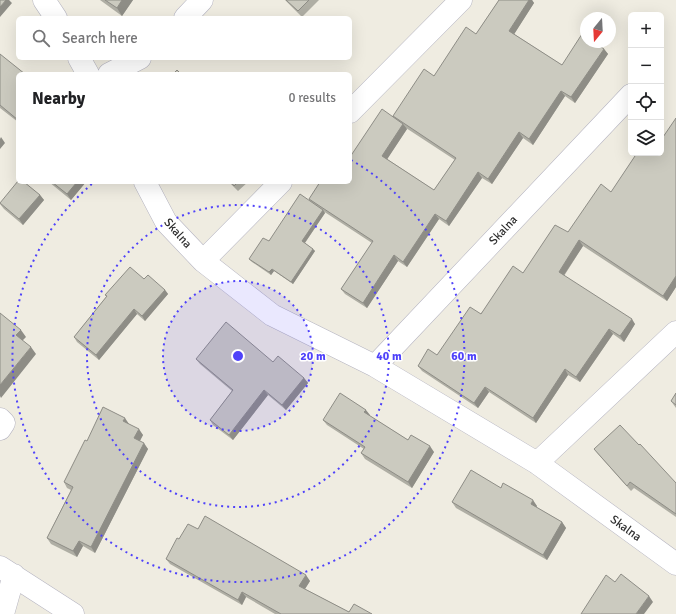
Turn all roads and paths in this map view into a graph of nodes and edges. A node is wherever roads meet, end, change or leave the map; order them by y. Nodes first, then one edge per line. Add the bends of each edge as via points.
1 (44, 0) edge
2 (202, 0) edge
3 (461, 0) edge
4 (55, 16) edge
5 (187, 16) edge
6 (80, 60) edge
7 (136, 60) edge
8 (87, 72) edge
9 (113, 72) edge
10 (628, 98) edge
11 (352, 110) edge
12 (146, 184) edge
13 (279, 184) edge
14 (202, 261) junction
15 (676, 332) edge
16 (375, 366) junction
17 (0, 419) edge
18 (0, 429) edge
19 (537, 463) junction
20 (676, 564) edge
21 (7, 571) edge
22 (2, 614) edge
23 (73, 614) edge

1 - 4 street
2 - 5 street
3 - 11 street
6 - 8 street
7 - 9 street
10 - 16 street, Skalna
12 - 14 street, Skalna via 166,222
13 - 14 street
14 - 16 street, Skalna via 272,316
15 - 19 street
16 - 19 street, Skalna
17 - 18 street via 4,423
19 - 20 street, Skalna
21 - 22 street
21 - 23 street

